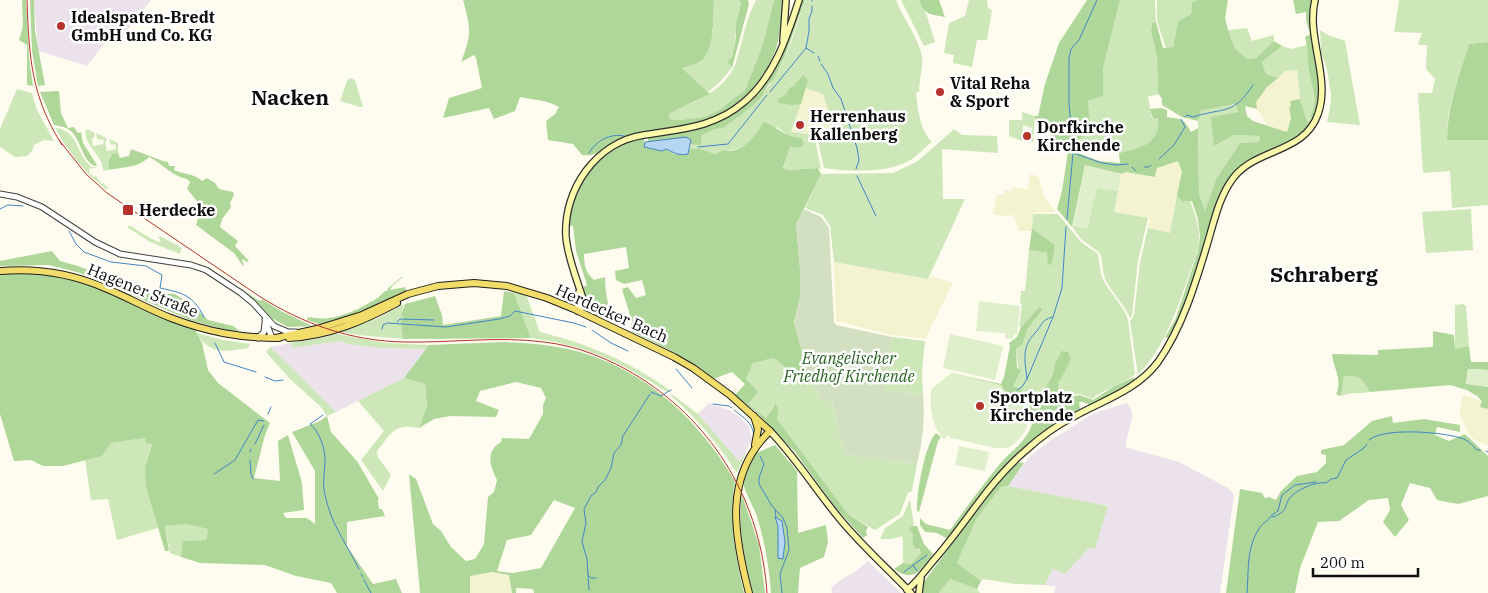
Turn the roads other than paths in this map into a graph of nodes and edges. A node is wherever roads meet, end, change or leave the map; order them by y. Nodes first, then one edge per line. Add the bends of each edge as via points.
1 (786, 0) edge
2 (798, 0) edge
3 (1315, 0) edge
4 (784, 43) junction
5 (0, 194) edge
6 (0, 271) edge
7 (419, 291) junction
8 (578, 311) junction
9 (262, 315) junction
10 (274, 326) junction
11 (302, 332) junction
12 (258, 338) junction
13 (274, 338) junction
14 (753, 415) junction
15 (770, 431) junction
16 (754, 449) junction
17 (923, 574) junction
18 (909, 591) edge
19 (749, 593) edge
20 (919, 593) edge

1 - 4 main road
2 - 4 main road
3 - 17 main road via 1312,25 1322,87 1317,118 1310,130 1295,142 1248,164 1230,184 1221,199 1190,297 1158,362 1131,388 1064,422 1025,451 995,481
4 - 8 main road via 764,80 729,113 680,130 631,138 613,146 589,167 572,195 566,226 568,248 580,290
5 - 9 street via 17,197 42,208 120,254 206,270 241,293
6 - 12 main road, Hagener Straße via 59,273 85,280 177,320 214,332
7 - 8 main road, Herdecker Bach via 455,284 484,283 515,288
7 - 11 main road, Herdecker Bach via 362,315
7 - 13 main road, Herdecker Bach via 374,316 345,327 319,335
8 - 14 main road, Herdecker Bach via 690,366
9 - 10 street
9 - 12 street via 266,329
9 - 13 street
10 - 11 street via 288,332
10 - 13 street
11 - 13 main road, Herdecker Bach
12 - 13 main road, Hagener Straße
14 - 15 main road, Herdecker Bach
14 - 16 main road via 758,432
15 - 16 main road
15 - 18 main road via 840,519
16 - 19 main road via 741,478 736,514 739,555
17 - 18 main road
17 - 20 main road

